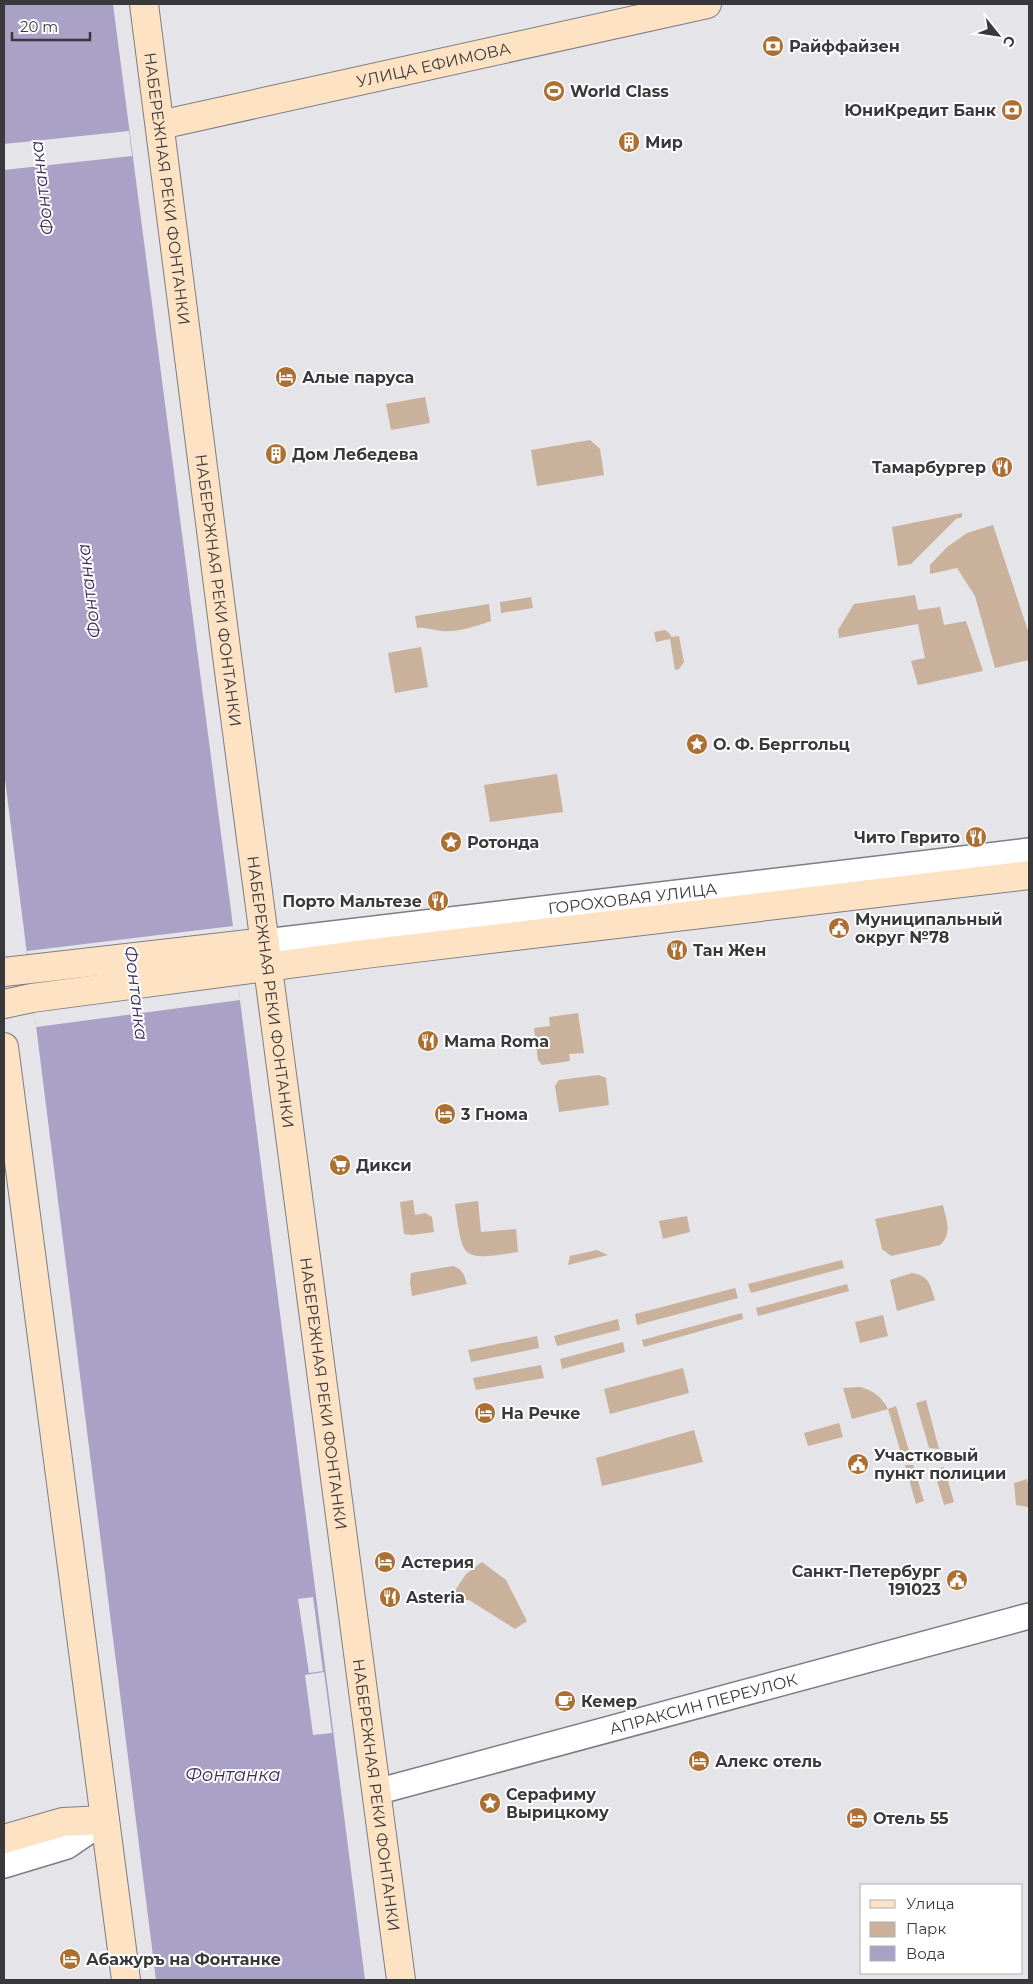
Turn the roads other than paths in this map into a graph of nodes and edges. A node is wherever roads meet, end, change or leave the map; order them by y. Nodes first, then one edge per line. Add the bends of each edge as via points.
1 (144, 4) edge
2 (707, 4) edge
3 (160, 125) junction
4 (1029, 851) edge
5 (1029, 876) edge
6 (266, 955) junction
7 (236, 959) junction
8 (16, 971) edge
9 (4, 1004) edge
10 (4, 1048) edge
11 (12, 1178) edge
12 (1029, 1616) edge
13 (376, 1792) junction
14 (105, 1820) junction
15 (4, 1839) edge
16 (4, 1865) edge
17 (126, 1980) edge
18 (401, 1980) edge

1 - 3 main road, НАБЕРЕЖНАЯ РЕКИ ФОНТАНКИ
2 - 3 main road, УЛИЦА ЕФИМОВА
3 - 6 main road, НАБЕРЕЖНАЯ РЕКИ ФОНТАНКИ
4 - 6 street, ГОРОХОВАЯ УЛИЦА
5 - 6 main road, ГОРОХОВАЯ УЛИЦА via 433,946
6 - 7 main road, ГОРОХОВАЯ УЛИЦА
6 - 13 main road, НАБЕРЕЖНАЯ РЕКИ ФОНТАНКИ
7 - 8 main road
7 - 9 main road
10 - 11 main road
11 - 14 main road via 41,1324
12 - 13 street, АПРАКСИН ПЕРЕУЛОК
13 - 18 main road, НАБЕРЕЖНАЯ РЕКИ ФОНТАНКИ
14 - 15 main road via 63,1822
14 - 16 street via 68,1846
14 - 17 main road

